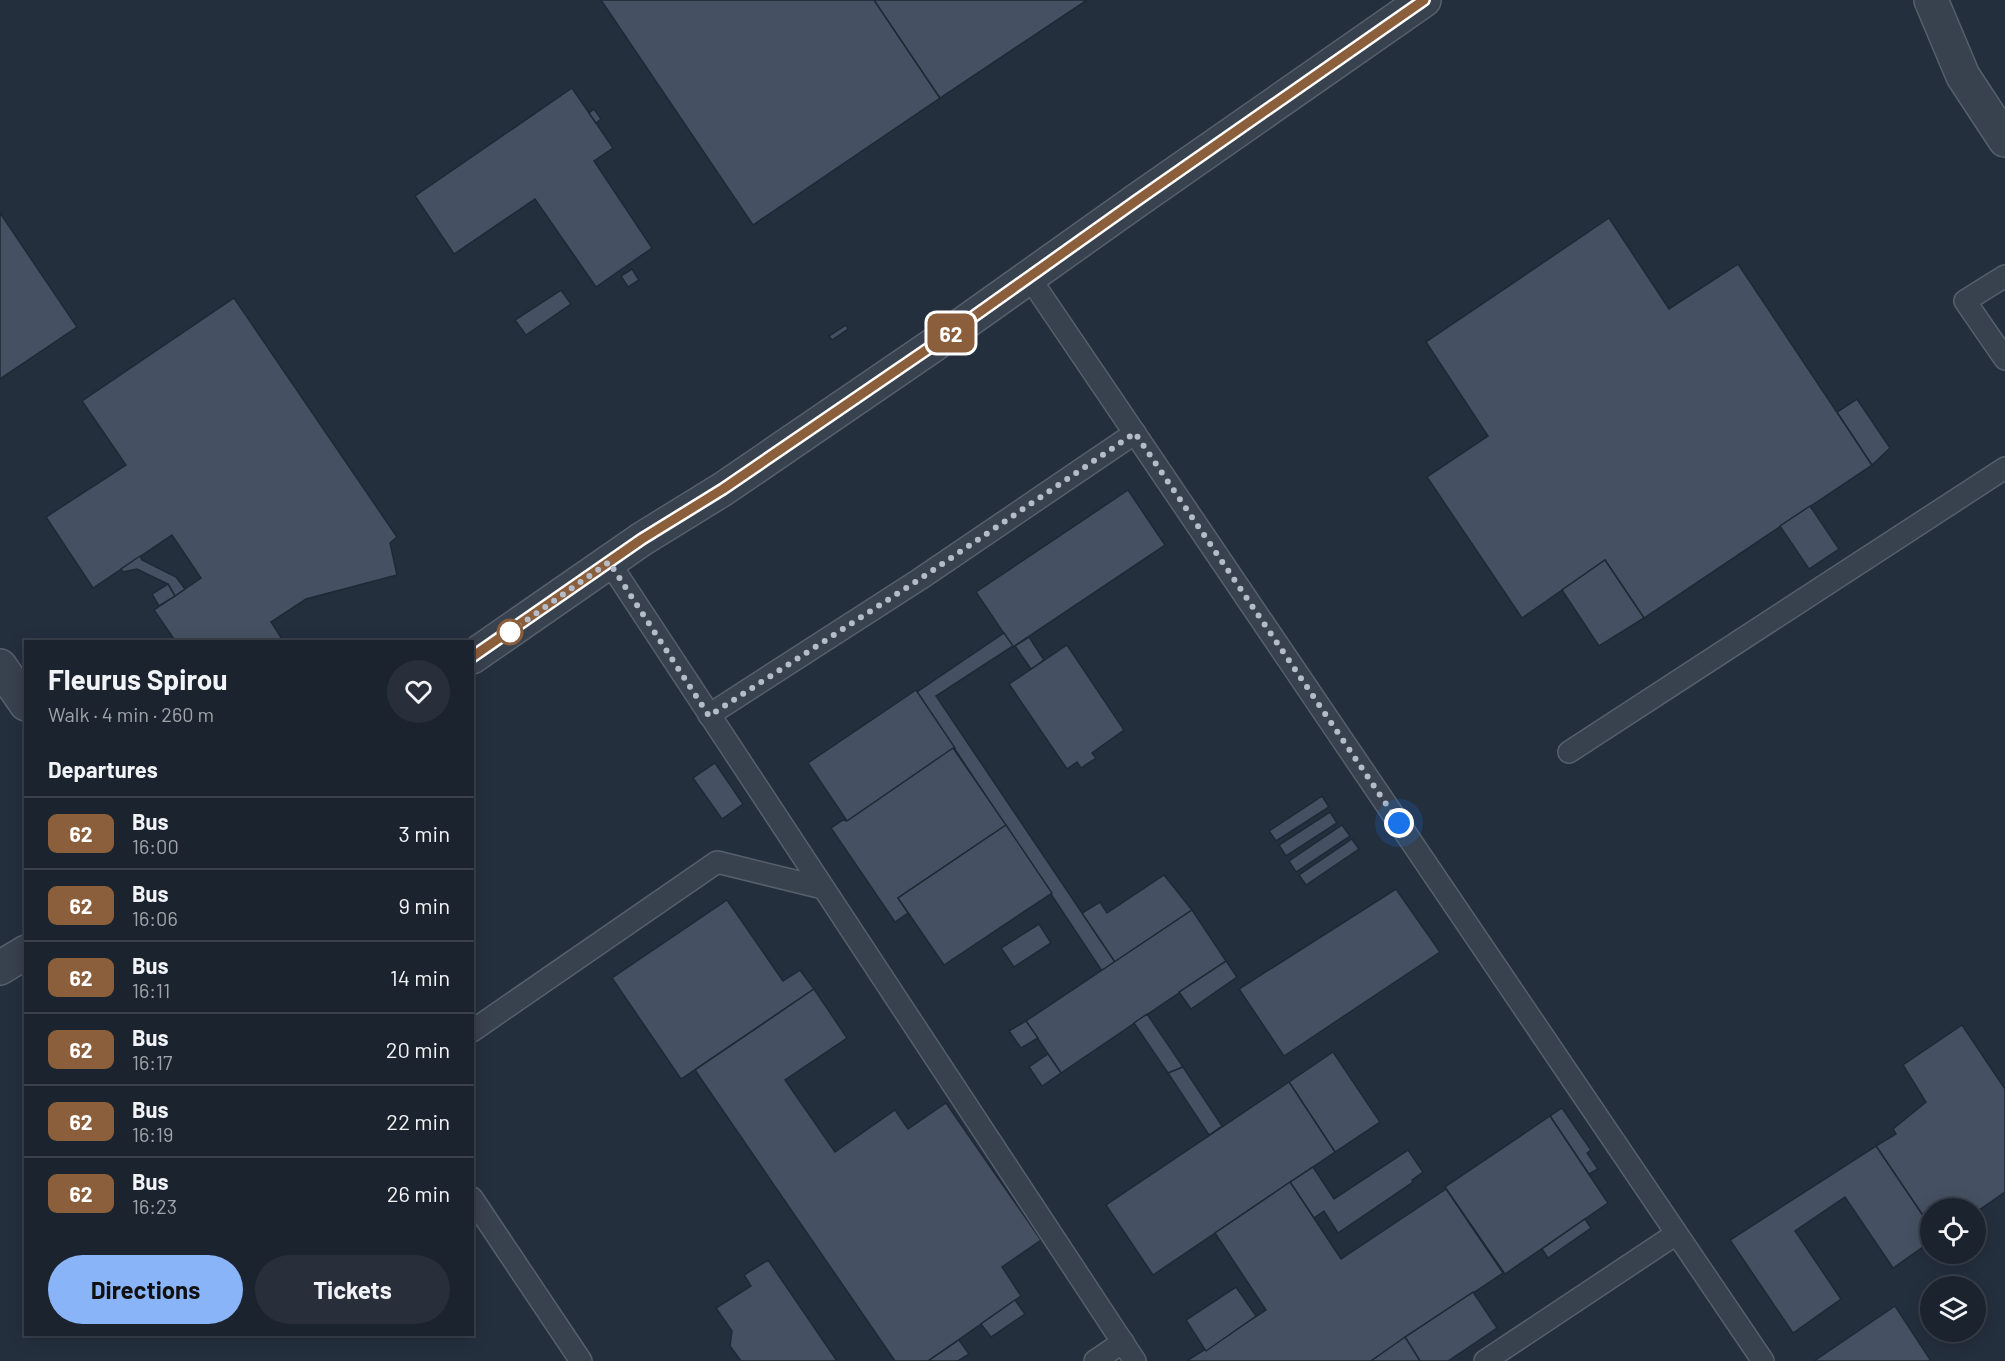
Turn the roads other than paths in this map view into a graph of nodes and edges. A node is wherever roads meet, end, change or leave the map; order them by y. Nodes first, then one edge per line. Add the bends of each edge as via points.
1 (1424, 0) edge
2 (1931, 0) edge
3 (2005, 140) edge
4 (1029, 276) junction
5 (2005, 276) edge
6 (2005, 359) edge
7 (1135, 433) junction
8 (2005, 468) edge
9 (609, 562) junction
10 (474, 656) edge
11 (0, 666) edge
12 (24, 702) edge
13 (709, 716) junction
14 (1569, 752) dead end
15 (824, 888) junction
16 (24, 953) edge
17 (0, 969) edge
18 (474, 1030) edge
19 (474, 1201) edge
20 (1676, 1234) junction
21 (1123, 1342) junction
22 (581, 1361) edge
23 (1095, 1361) edge
24 (1135, 1361) edge
25 (1485, 1361) edge
26 (1762, 1361) edge

1 - 4 street
2 - 3 street via 1963,76
4 - 7 lane
4 - 9 street via 723,489
5 - 6 lane via 1965,301
7 - 13 lane
7 - 20 lane
8 - 14 lane
9 - 10 street
9 - 13 lane
11 - 12 street
13 - 15 lane
15 - 18 lane via 717,862
15 - 21 lane
16 - 17 street
19 - 22 lane
20 - 25 lane
20 - 26 lane
21 - 23 lane
21 - 24 lane

